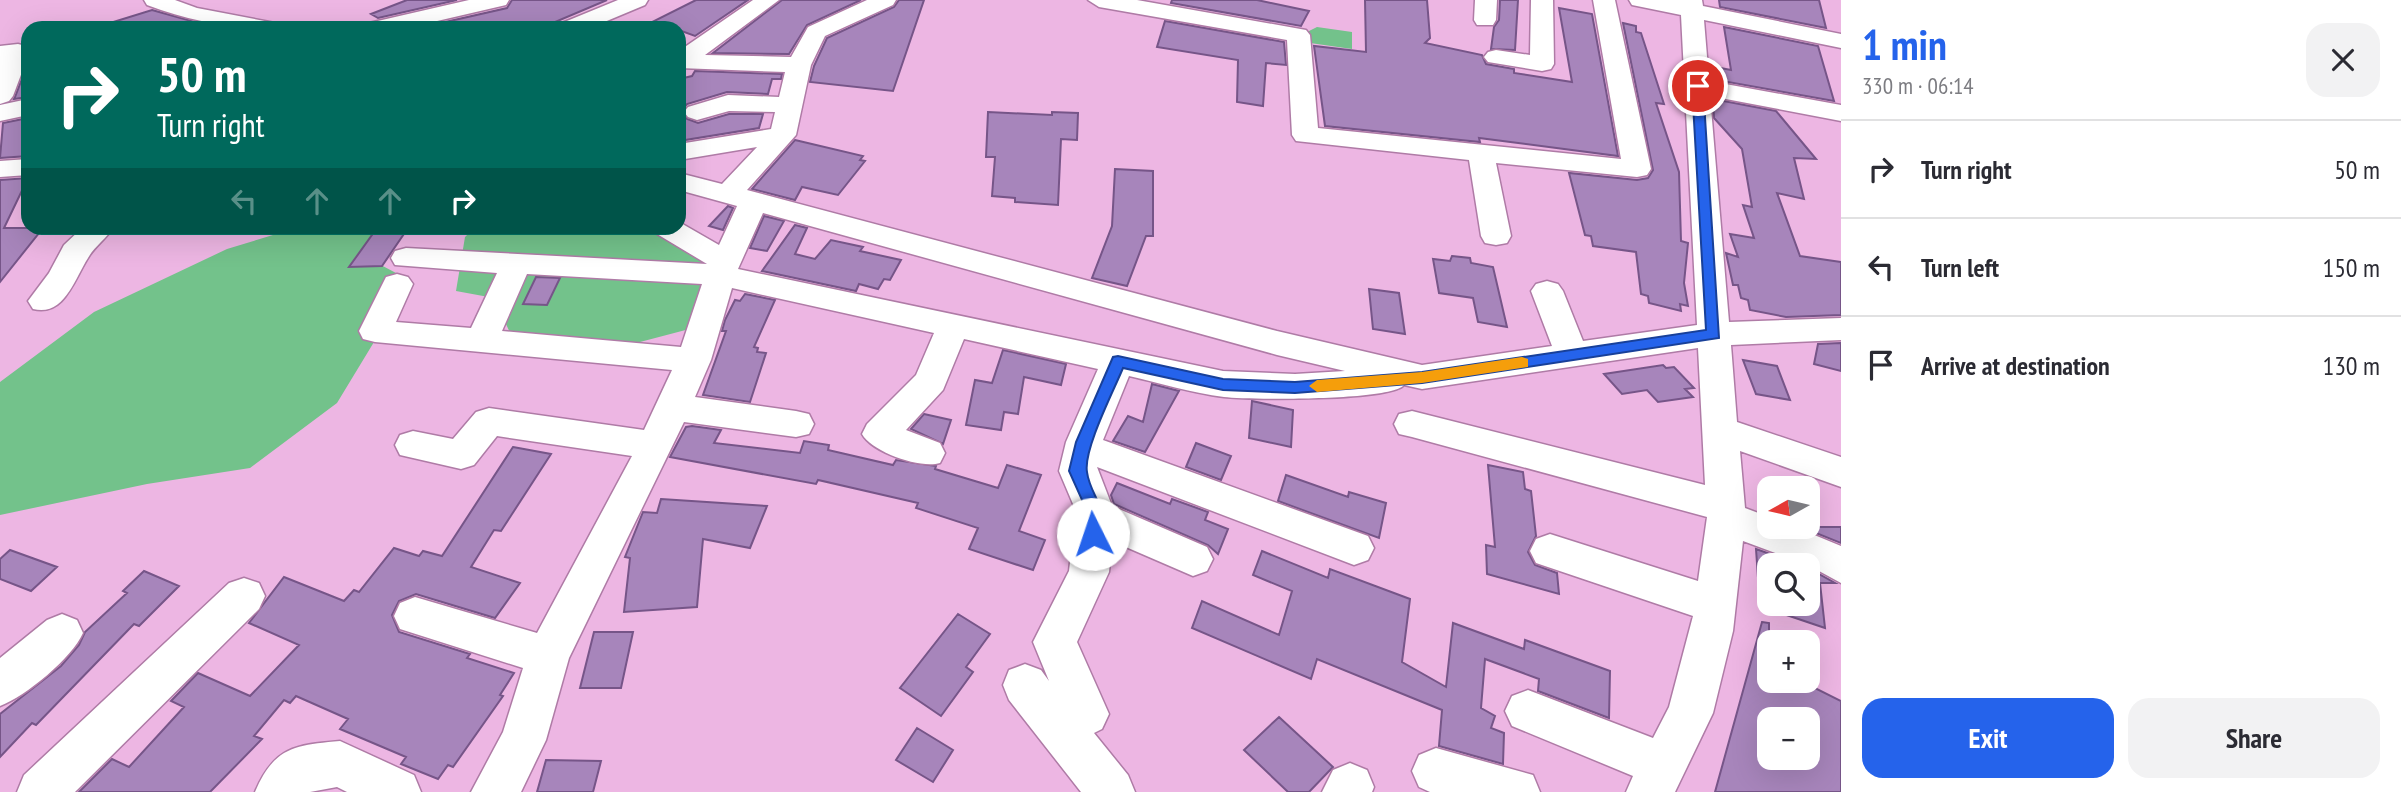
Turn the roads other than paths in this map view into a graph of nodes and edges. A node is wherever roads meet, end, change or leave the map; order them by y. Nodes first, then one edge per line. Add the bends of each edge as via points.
1 (155, 0) edge
2 (637, 0) edge
3 (768, 0) edge
4 (885, 0) edge
5 (1099, 0) edge
6 (1542, 0) edge
7 (1604, 0) edge
8 (1640, 0) edge
9 (462, 4) edge
10 (1691, 6) edge
11 (494, 11) edge
12 (222, 21) edge
13 (402, 21) edge
14 (587, 21) edge
15 (1841, 41) edge
16 (0, 53) edge
17 (686, 57) edge
18 (1496, 57) dead end
19 (686, 61) edge
20 (799, 65) junction
21 (1698, 86) junction
22 (0, 96) edge
23 (790, 105) junction
24 (21, 108) edge
25 (697, 112) dead end
26 (0, 113) edge
27 (1841, 113) edge
28 (782, 135) junction
29 (686, 151) edge
30 (1481, 153) junction
31 (21, 168) edge
32 (0, 169) edge
33 (686, 183) edge
34 (740, 198) junction
35 (91, 235) edge
36 (677, 235) edge
37 (1496, 236) dead end
38 (516, 264) junction
39 (723, 268) junction
40 (1547, 291) dead end
41 (44, 301) dead end
42 (954, 324) junction
43 (1841, 329) edge
44 (1713, 334) junction
45 (482, 341) junction
46 (1572, 355) junction
47 (694, 360) junction
48 (1118, 361) junction
49 (1422, 377) junction
50 (672, 407) junction
51 (796, 424) dead end
52 (1412, 424) dead end
53 (1721, 430) junction
54 (413, 444) dead end
55 (656, 446) junction
56 (1083, 447) junction
57 (927, 453) dead end
58 (1841, 472) edge
59 (1726, 512) junction
60 (1095, 516) junction
61 (1354, 548) dead end
62 (1550, 551) dead end
63 (1193, 559) dead end
64 (1841, 566) edge
65 (244, 596) dead end
66 (1716, 605) junction
67 (415, 616) dead end
68 (62, 633) dead end
69 (548, 656) junction
70 (0, 685) edge
71 (1025, 685) dead end
72 (1528, 711) dead end
73 (1060, 727) junction
74 (1436, 771) dead end
75 (1657, 779) edge
76 (41, 792) edge
77 (279, 792) edge
78 (397, 792) edge
79 (495, 792) edge
80 (1111, 792) edge
81 (1516, 792) edge

1 - 12 street
2 - 14 street
3 - 17 street
4 - 20 street via 816,32
5 - 30 street via 1298,35 1305,135
6 - 18 street via 1542,64
7 - 30 street via 1637,169
8 - 10 street
9 - 11 street
9 - 13 street
10 - 15 street via 1794,21
10 - 21 street
16 - 22 street via 18,51
19 - 20 street
20 - 23 street
21 - 27 street
21 - 44 street
23 - 25 street via 728,103
23 - 28 street
24 - 26 street
28 - 29 street
28 - 34 street
30 - 37 street
31 - 32 street
33 - 34 street
34 - 39 street
34 - 49 street via 1277,343
35 - 41 street
36 - 39 street
38 - 39 street
38 - 45 street
38 - 45 street via 401,271 375,331
39 - 42 street
39 - 47 street
40 - 46 street
42 - 48 street
42 - 57 street via 930,381 880,435
43 - 44 street
44 - 46 street
44 - 53 street
45 - 47 street
46 - 49 street
47 - 50 street
48 - 49 street via 1223,384 1295,387
48 - 56 street
50 - 51 street
50 - 55 street
52 - 59 street
53 - 58 street
53 - 59 street
54 - 55 street via 461,455 489,421
55 - 69 street
56 - 60 street via 1078,471
56 - 61 street
59 - 64 street
59 - 66 street
60 - 63 street
60 - 73 street via 1089,572 1055,642 1086,714
62 - 66 street
65 - 76 street
66 - 75 street via 1690,713
67 - 69 street
68 - 70 street
69 - 79 street via 523,740
71 - 73 street
72 - 75 street
73 - 80 street
74 - 81 street
77 - 78 street via 299,768 340,764

